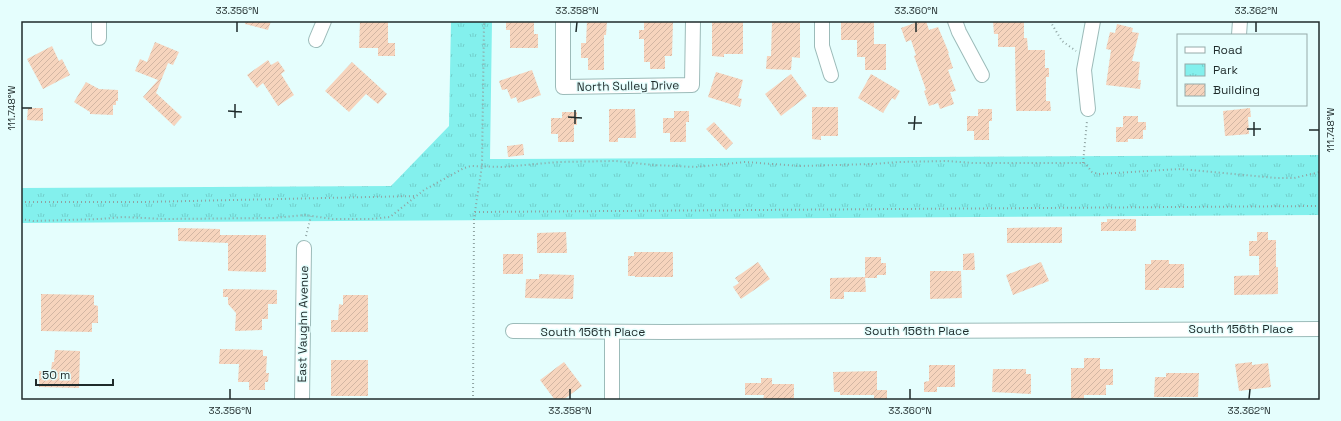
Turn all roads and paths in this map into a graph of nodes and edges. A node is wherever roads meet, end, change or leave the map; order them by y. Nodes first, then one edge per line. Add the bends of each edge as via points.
1 (99, 21) edge
2 (324, 21) edge
3 (484, 21) edge
4 (564, 21) edge
5 (693, 21) edge
6 (822, 21) edge
7 (956, 21) edge
8 (1050, 21) edge
9 (1093, 21) edge
10 (1240, 21) edge
11 (1239, 34) edge
12 (99, 38) dead end
13 (316, 40) dead end
14 (1087, 56) junction
15 (831, 75) dead end
16 (982, 75) dead end
17 (1088, 109) joint
18 (1083, 163) junction
19 (482, 166) junction
20 (1320, 172) edge
21 (417, 196) junction
22 (21, 202) edge
23 (1320, 206) edge
24 (475, 212) junction
25 (311, 216) junction
26 (21, 219) edge
27 (304, 248) joint
28 (1320, 329) edge
29 (513, 331) dead end
30 (612, 332) junction
31 (302, 400) edge
32 (473, 400) edge
33 (612, 400) edge

1 - 12 street
2 - 13 street
3 - 19 path
4 - 5 street, North Sulley Drive via 563,87 692,84
6 - 15 street via 822,46
7 - 16 street via 959,32
8 - 14 path via 1062,42
9 - 14 street
10 - 11 street
14 - 17 street via 1084,70
17 - 18 path
18 - 19 path via 947,161 800,166 745,162 696,167 573,162
18 - 20 path via 1092,172 1099,174 1181,169 1294,178
19 - 21 path via 464,168
19 - 24 path
21 - 22 path
21 - 25 path via 390,216 363,219
23 - 24 path
24 - 32 path
25 - 26 path via 164,219 123,217 33,221
25 - 27 path
27 - 31 street, East Vaughn Avenue
28 - 30 street, South 156th Place
29 - 30 street, South 156th Place
30 - 33 street

